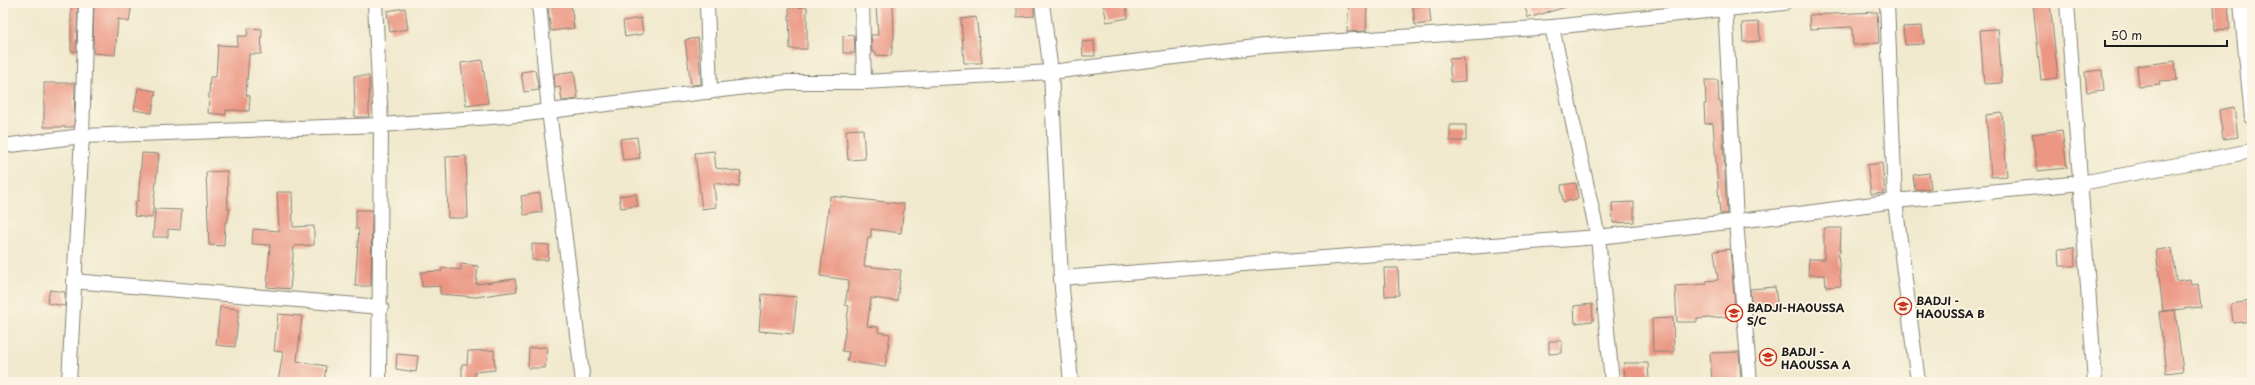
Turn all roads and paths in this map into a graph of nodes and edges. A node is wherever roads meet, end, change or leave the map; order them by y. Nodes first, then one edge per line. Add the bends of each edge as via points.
1 (86, 3) edge
2 (375, 3) edge
3 (539, 3) edge
4 (707, 3) edge
5 (862, 3) edge
6 (1042, 3) edge
7 (1784, 3) edge
8 (1886, 3) edge
9 (2067, 3) edge
10 (2241, 3) edge
11 (1725, 5) edge
12 (1552, 27) junction
13 (1051, 72) junction
14 (864, 82) junction
15 (710, 92) junction
16 (550, 111) junction
17 (2252, 117) edge
18 (381, 125) junction
19 (82, 136) junction
20 (3, 146) edge
21 (2252, 150) edge
22 (2081, 183) junction
23 (1894, 201) junction
24 (1736, 222) junction
25 (1598, 237) junction
26 (1061, 278) junction
27 (73, 281) junction
28 (381, 307) junction
29 (69, 382) edge
30 (379, 382) edge
31 (583, 382) edge
32 (1071, 382) edge
33 (1612, 382) edge
34 (1750, 382) edge
35 (1918, 382) edge
36 (2095, 382) edge

1 - 19 street
2 - 18 street
3 - 16 street
4 - 15 street
5 - 14 street
6 - 13 street
7 - 11 street
8 - 23 street
9 - 22 street
10 - 17 street
11 - 12 street
11 - 24 street
12 - 13 street via 1264,46
12 - 25 street
13 - 14 street
13 - 26 street
14 - 15 street via 787,82
15 - 16 street
16 - 18 street
16 - 31 street
18 - 19 street
18 - 28 street
19 - 20 street
19 - 27 street
21 - 22 street
22 - 23 street
22 - 36 street
23 - 24 street
23 - 35 street
24 - 25 street
24 - 34 street
25 - 26 street
25 - 33 street
26 - 32 street
27 - 28 street
27 - 29 street
28 - 30 street

